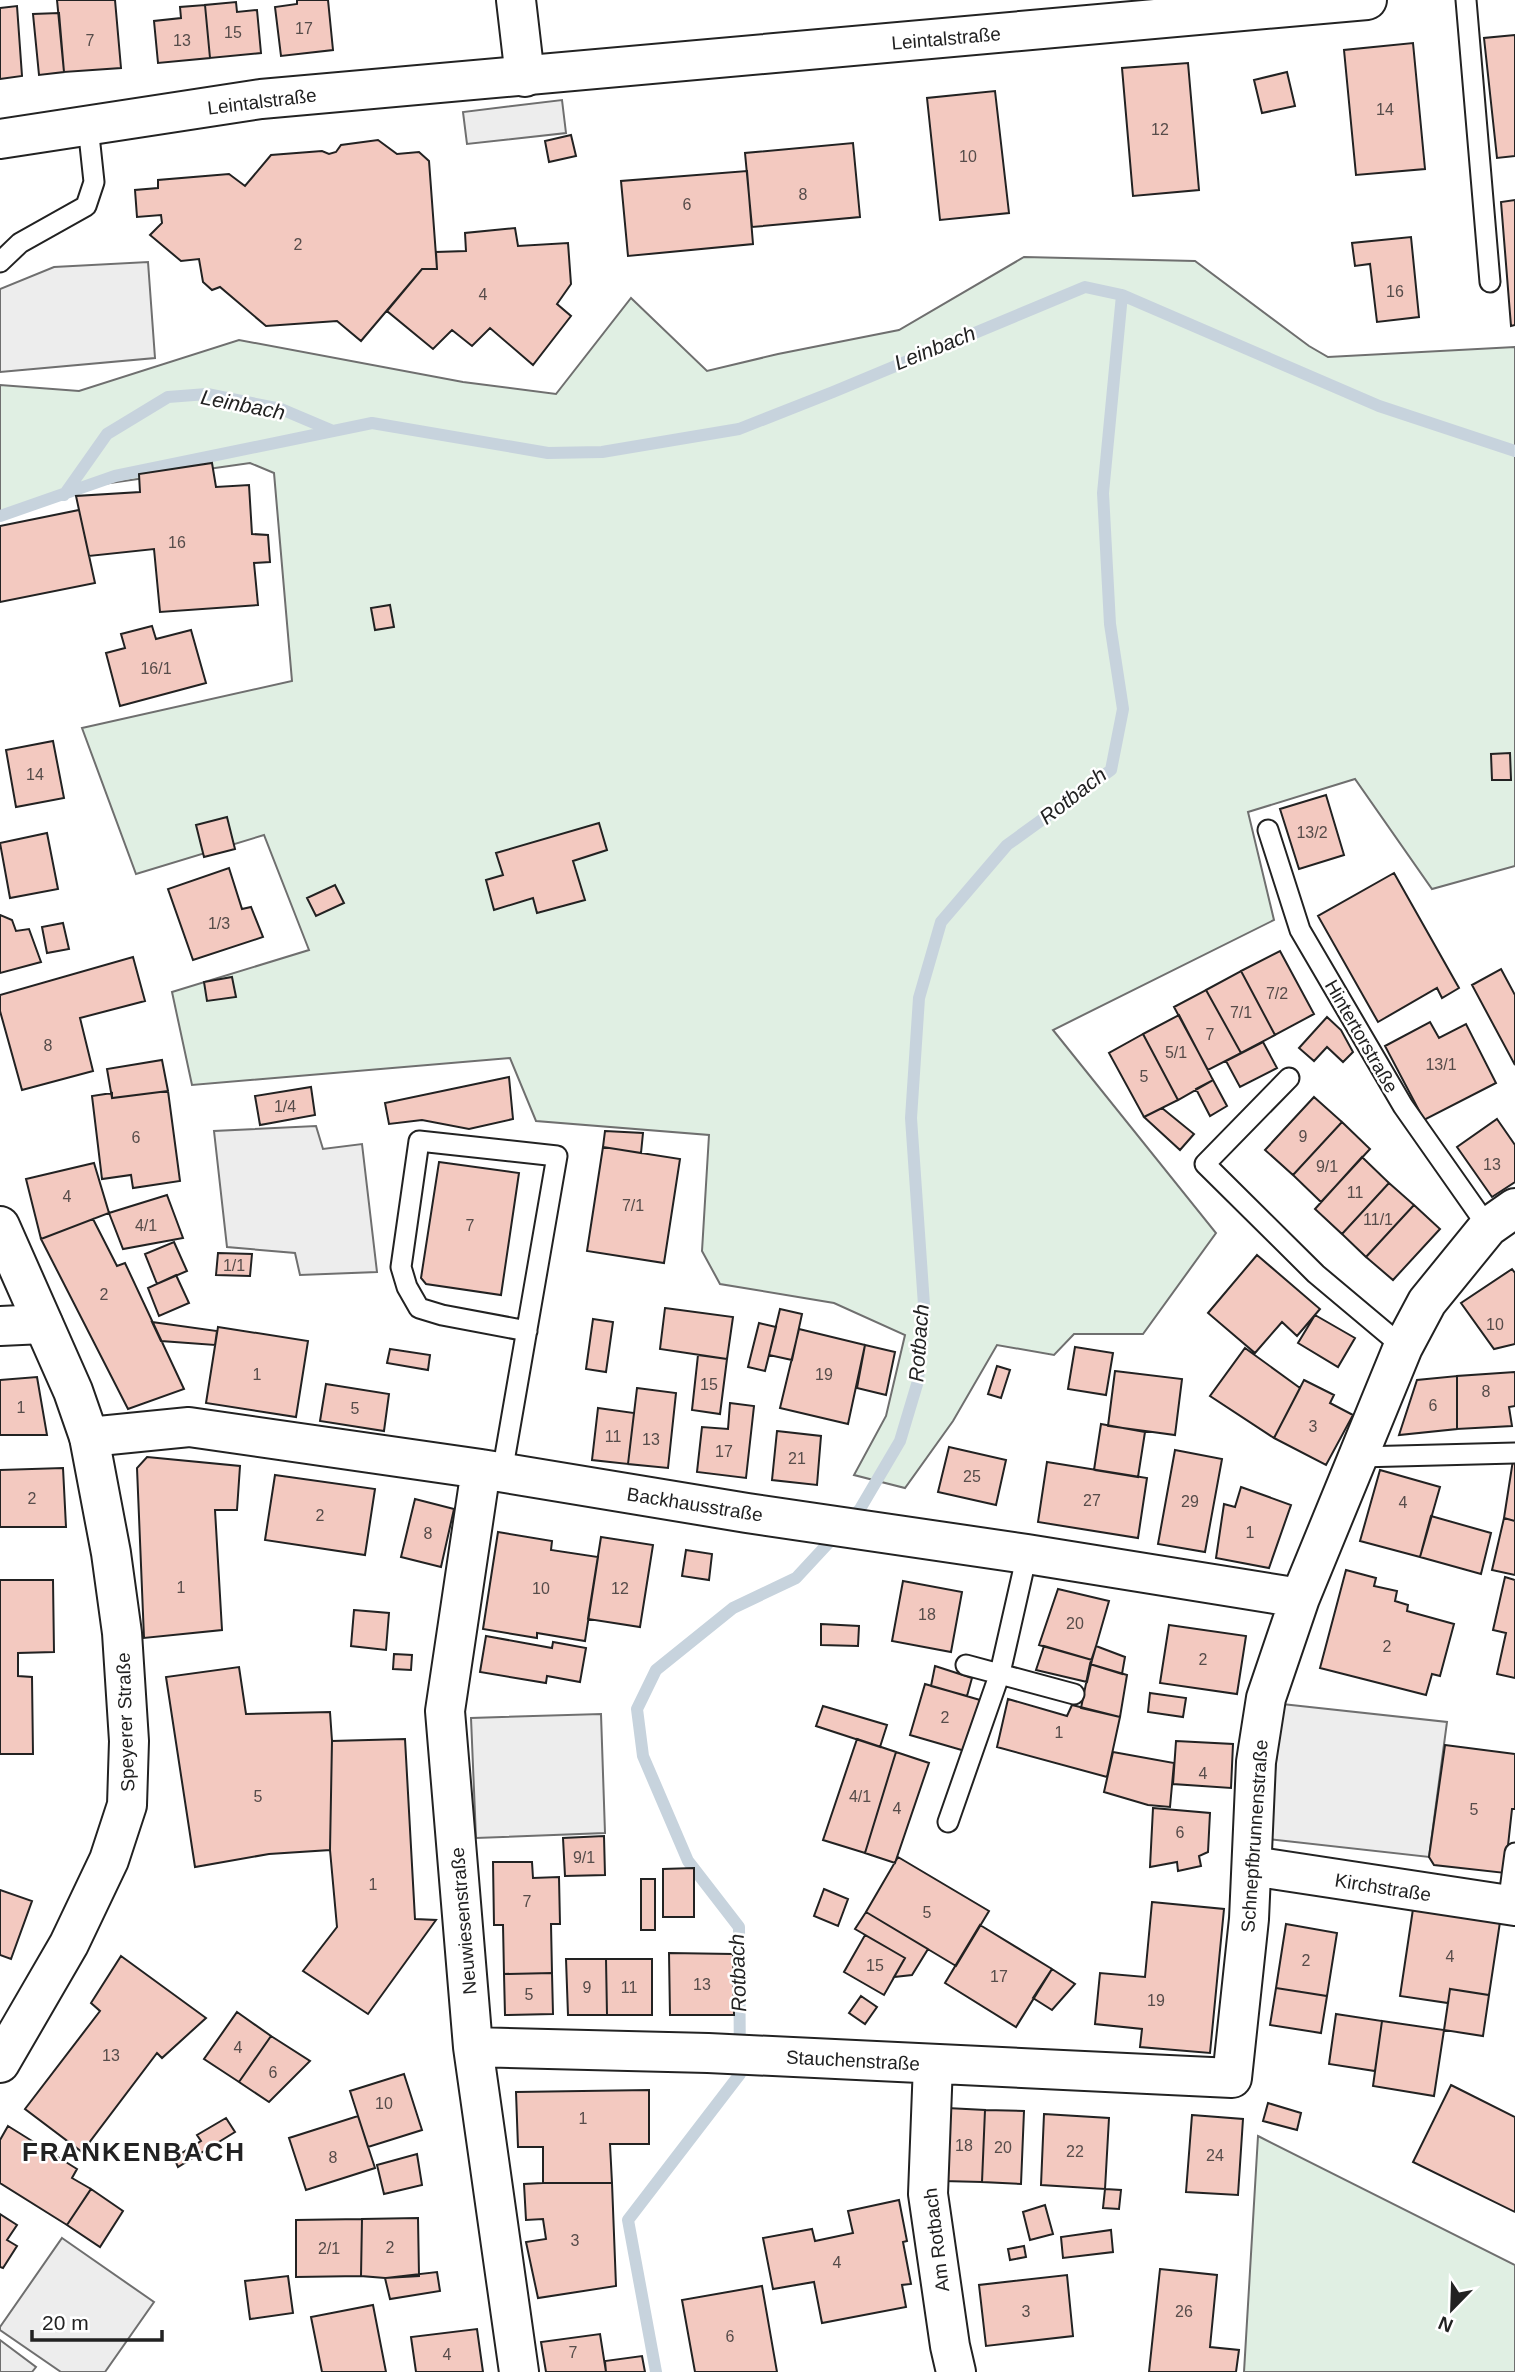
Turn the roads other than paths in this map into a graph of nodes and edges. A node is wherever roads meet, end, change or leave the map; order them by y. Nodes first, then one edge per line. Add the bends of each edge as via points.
1 (516, 0) edge
2 (1367, 0) edge
3 (1466, 0) edge
4 (525, 77) junction
5 (88, 126) junction
6 (0, 139) edge
7 (0, 262) edge
8 (1490, 282) dead end
9 (1268, 830) dead end
10 (1290, 1079) dead end
11 (1502, 1217) edge
12 (0, 1226) edge
13 (43, 1324) junction
14 (0, 1326) edge
15 (527, 1331) junction
16 (1403, 1347) junction
17 (89, 1437) junction
18 (1515, 1453) edge
19 (1359, 1457) junction
20 (491, 1471) junction
21 (1027, 1554) junction
22 (1300, 1598) junction
23 (966, 1665) dead end
24 (1000, 1673) junction
25 (1074, 1694) dead end
26 (948, 1822) dead end
27 (1515, 1853) edge
28 (1252, 1866) junction
29 (1512, 1905) edge
30 (473, 2047) junction
31 (0, 2063) edge
32 (933, 2064) junction
33 (1232, 2078) joint
34 (519, 2372) edge
35 (956, 2372) edge

1 - 4 street
2 - 4 street, Leintalstraße
3 - 8 lane
4 - 5 street, Leintalstraße via 261,99
5 - 6 street, Leintalstraße
5 - 7 lane via 94,181 86,206 20,243
9 - 11 lane, Hintertorstraße via 1300,930 1403,1106
10 - 16 lane via 1205,1164 1316,1274
11 - 16 street, Hintertorstraße via 1427,1303
12 - 13 street, Speyerer Straße
13 - 14 street
13 - 17 street, Speyerer Straße
15 - 15 lane via 557,1156 419,1141 401,1266 407,1287 419,1308
15 - 20 lane
16 - 19 street, Hintertorstraße
17 - 20 street, Backhausstraße via 182,1426
17 - 31 street, Speyerer Straße via 122,1633 129,1741 127,1805 109,1860 69,1944
18 - 19 lane
19 - 22 street, Hintertorstraße
20 - 21 street, Backhausstraße
20 - 30 street, Neuwiesenstraße via 445,1711
21 - 22 street, Backhausstraße
21 - 24 lane
22 - 28 street, Schnepfbrunnenstraße via 1266,1698 1256,1762
23 - 24 lane
24 - 25 lane
24 - 26 lane
27 - 29 lane
28 - 29 street, Kirchstraße
28 - 33 street, Schnepfbrunnenstraße
30 - 32 street, Stauchenstraße
30 - 34 street, Neuwiesenstraße
32 - 33 street, Stauchenstraße
32 - 35 street, Am Rotbach via 928,2194

